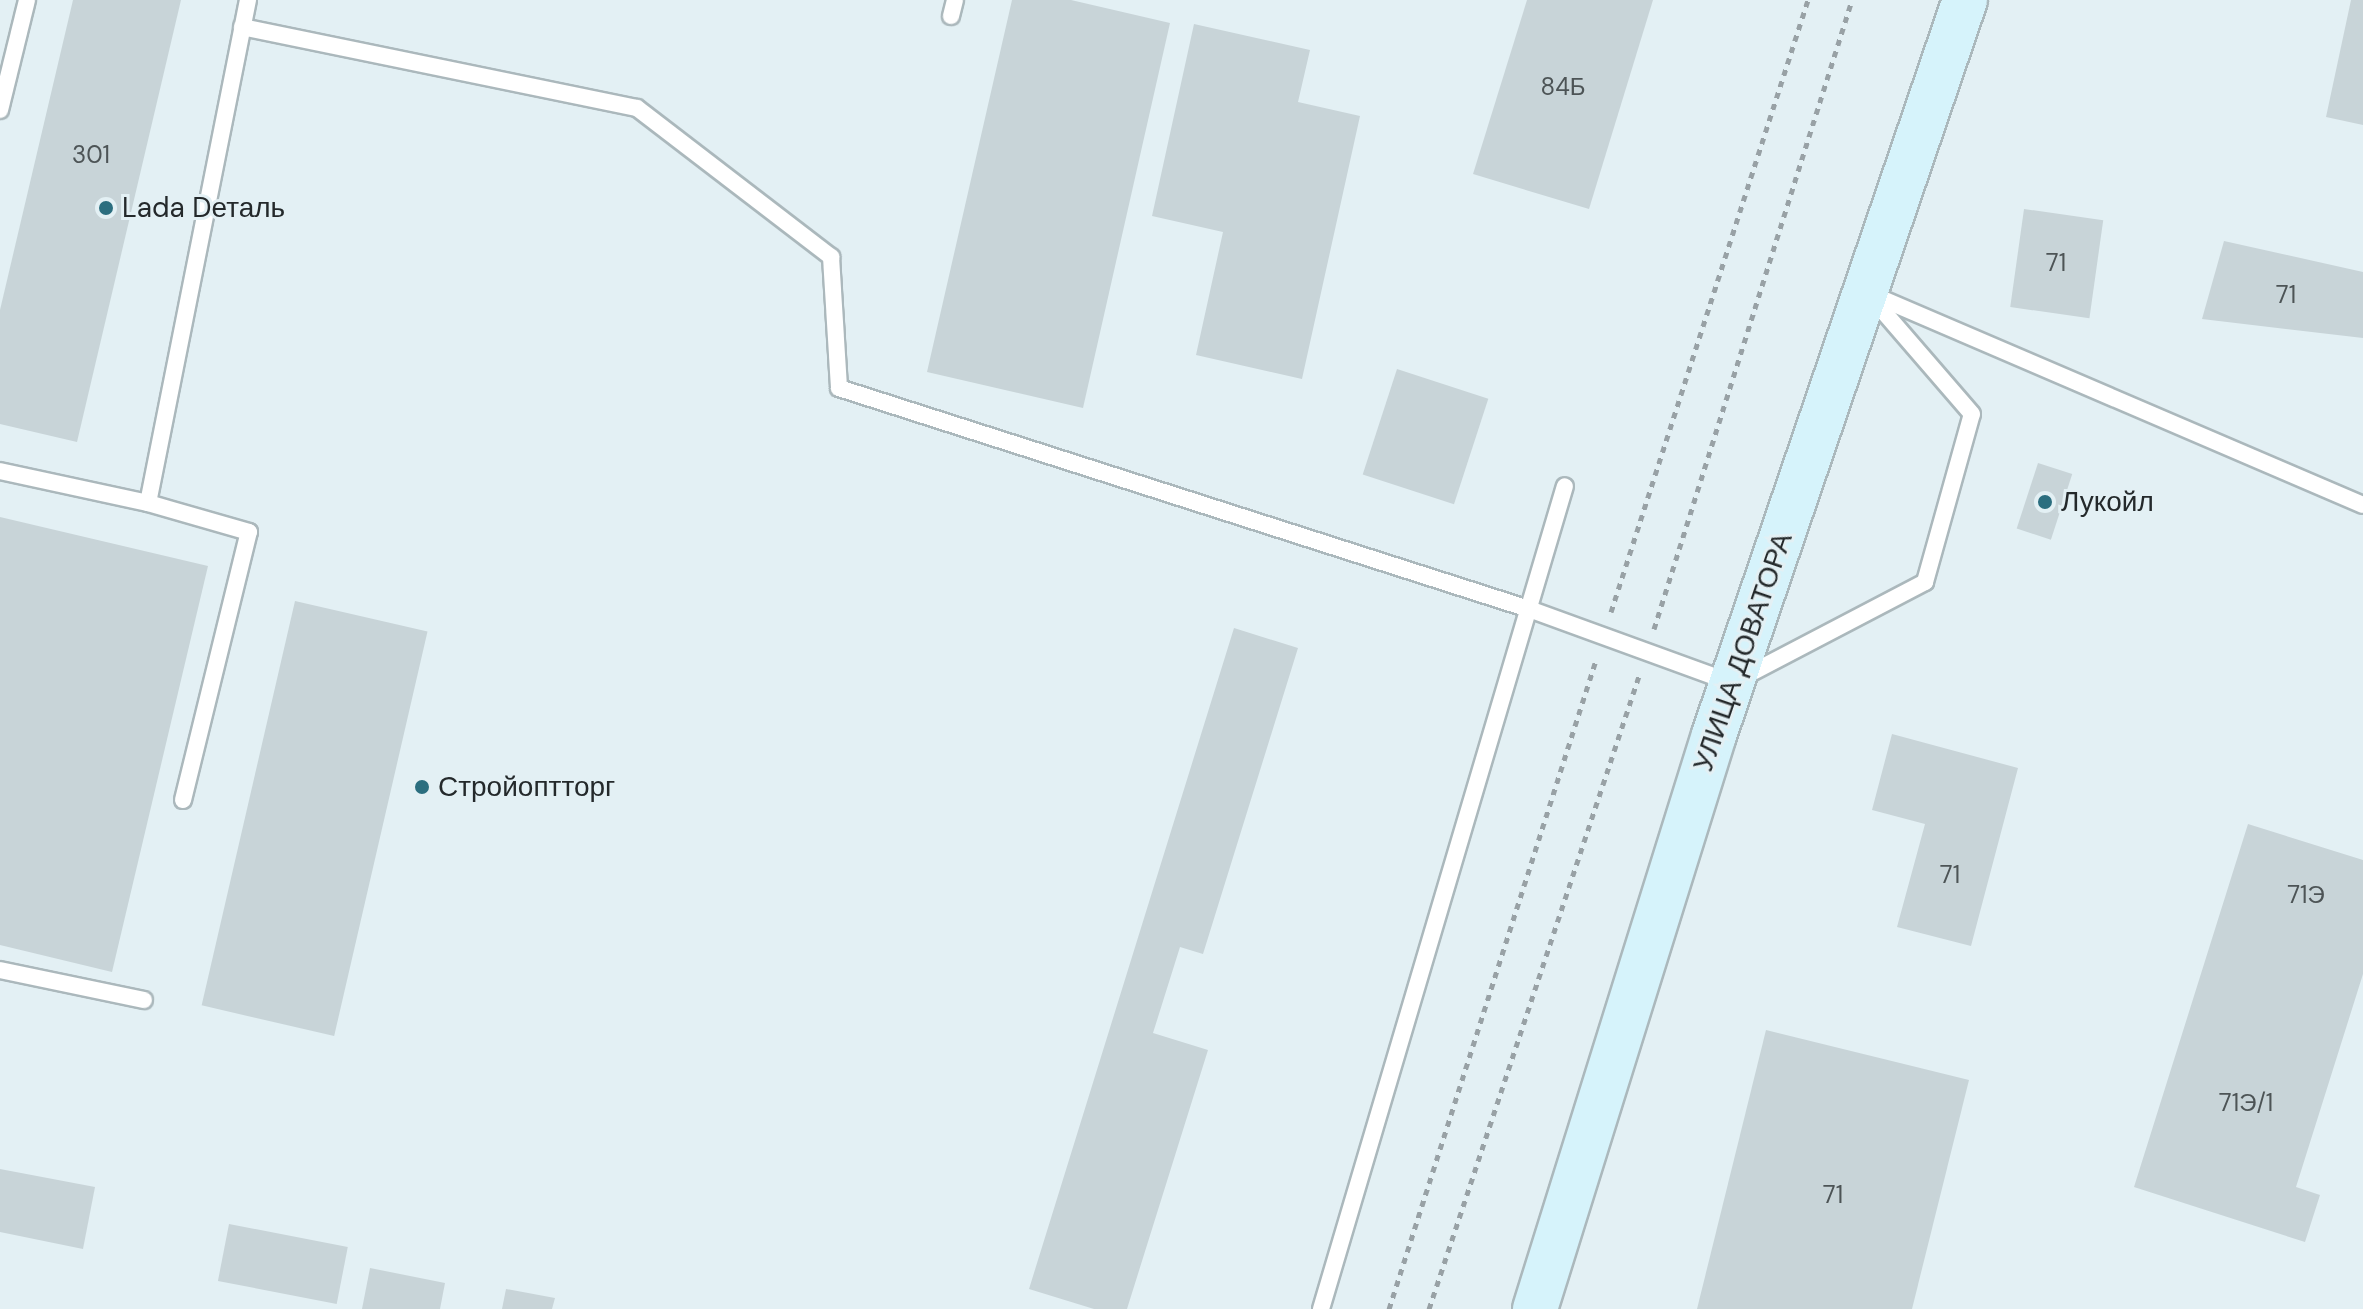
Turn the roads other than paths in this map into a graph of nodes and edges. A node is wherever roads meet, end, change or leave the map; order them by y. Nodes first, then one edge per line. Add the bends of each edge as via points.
1 (27, 0) edge
2 (248, 0) edge
3 (1965, 0) edge
4 (242, 27) junction
5 (0, 110) edge
6 (1866, 292) junction
7 (0, 471) edge
8 (1565, 486) dead end
9 (148, 503) junction
10 (2363, 505) edge
11 (1529, 609) junction
12 (1732, 683) junction
13 (183, 800) dead end
14 (0, 970) edge
15 (144, 1000) dead end
16 (1321, 1309) edge
17 (1535, 1309) edge

1 - 5 lane
2 - 4 lane
3 - 6 main road, УЛИЦА ДОВАТОРА
4 - 9 lane
4 - 11 lane via 637,108 831,257 839,388
6 - 10 lane
6 - 12 main road, УЛИЦА ДОВАТОРА
6 - 12 lane via 1972,414 1925,582
7 - 9 lane
8 - 11 lane
9 - 13 lane via 249,532
11 - 12 lane
11 - 16 lane
12 - 17 main road, УЛИЦА ДОВАТОРА
14 - 15 lane

